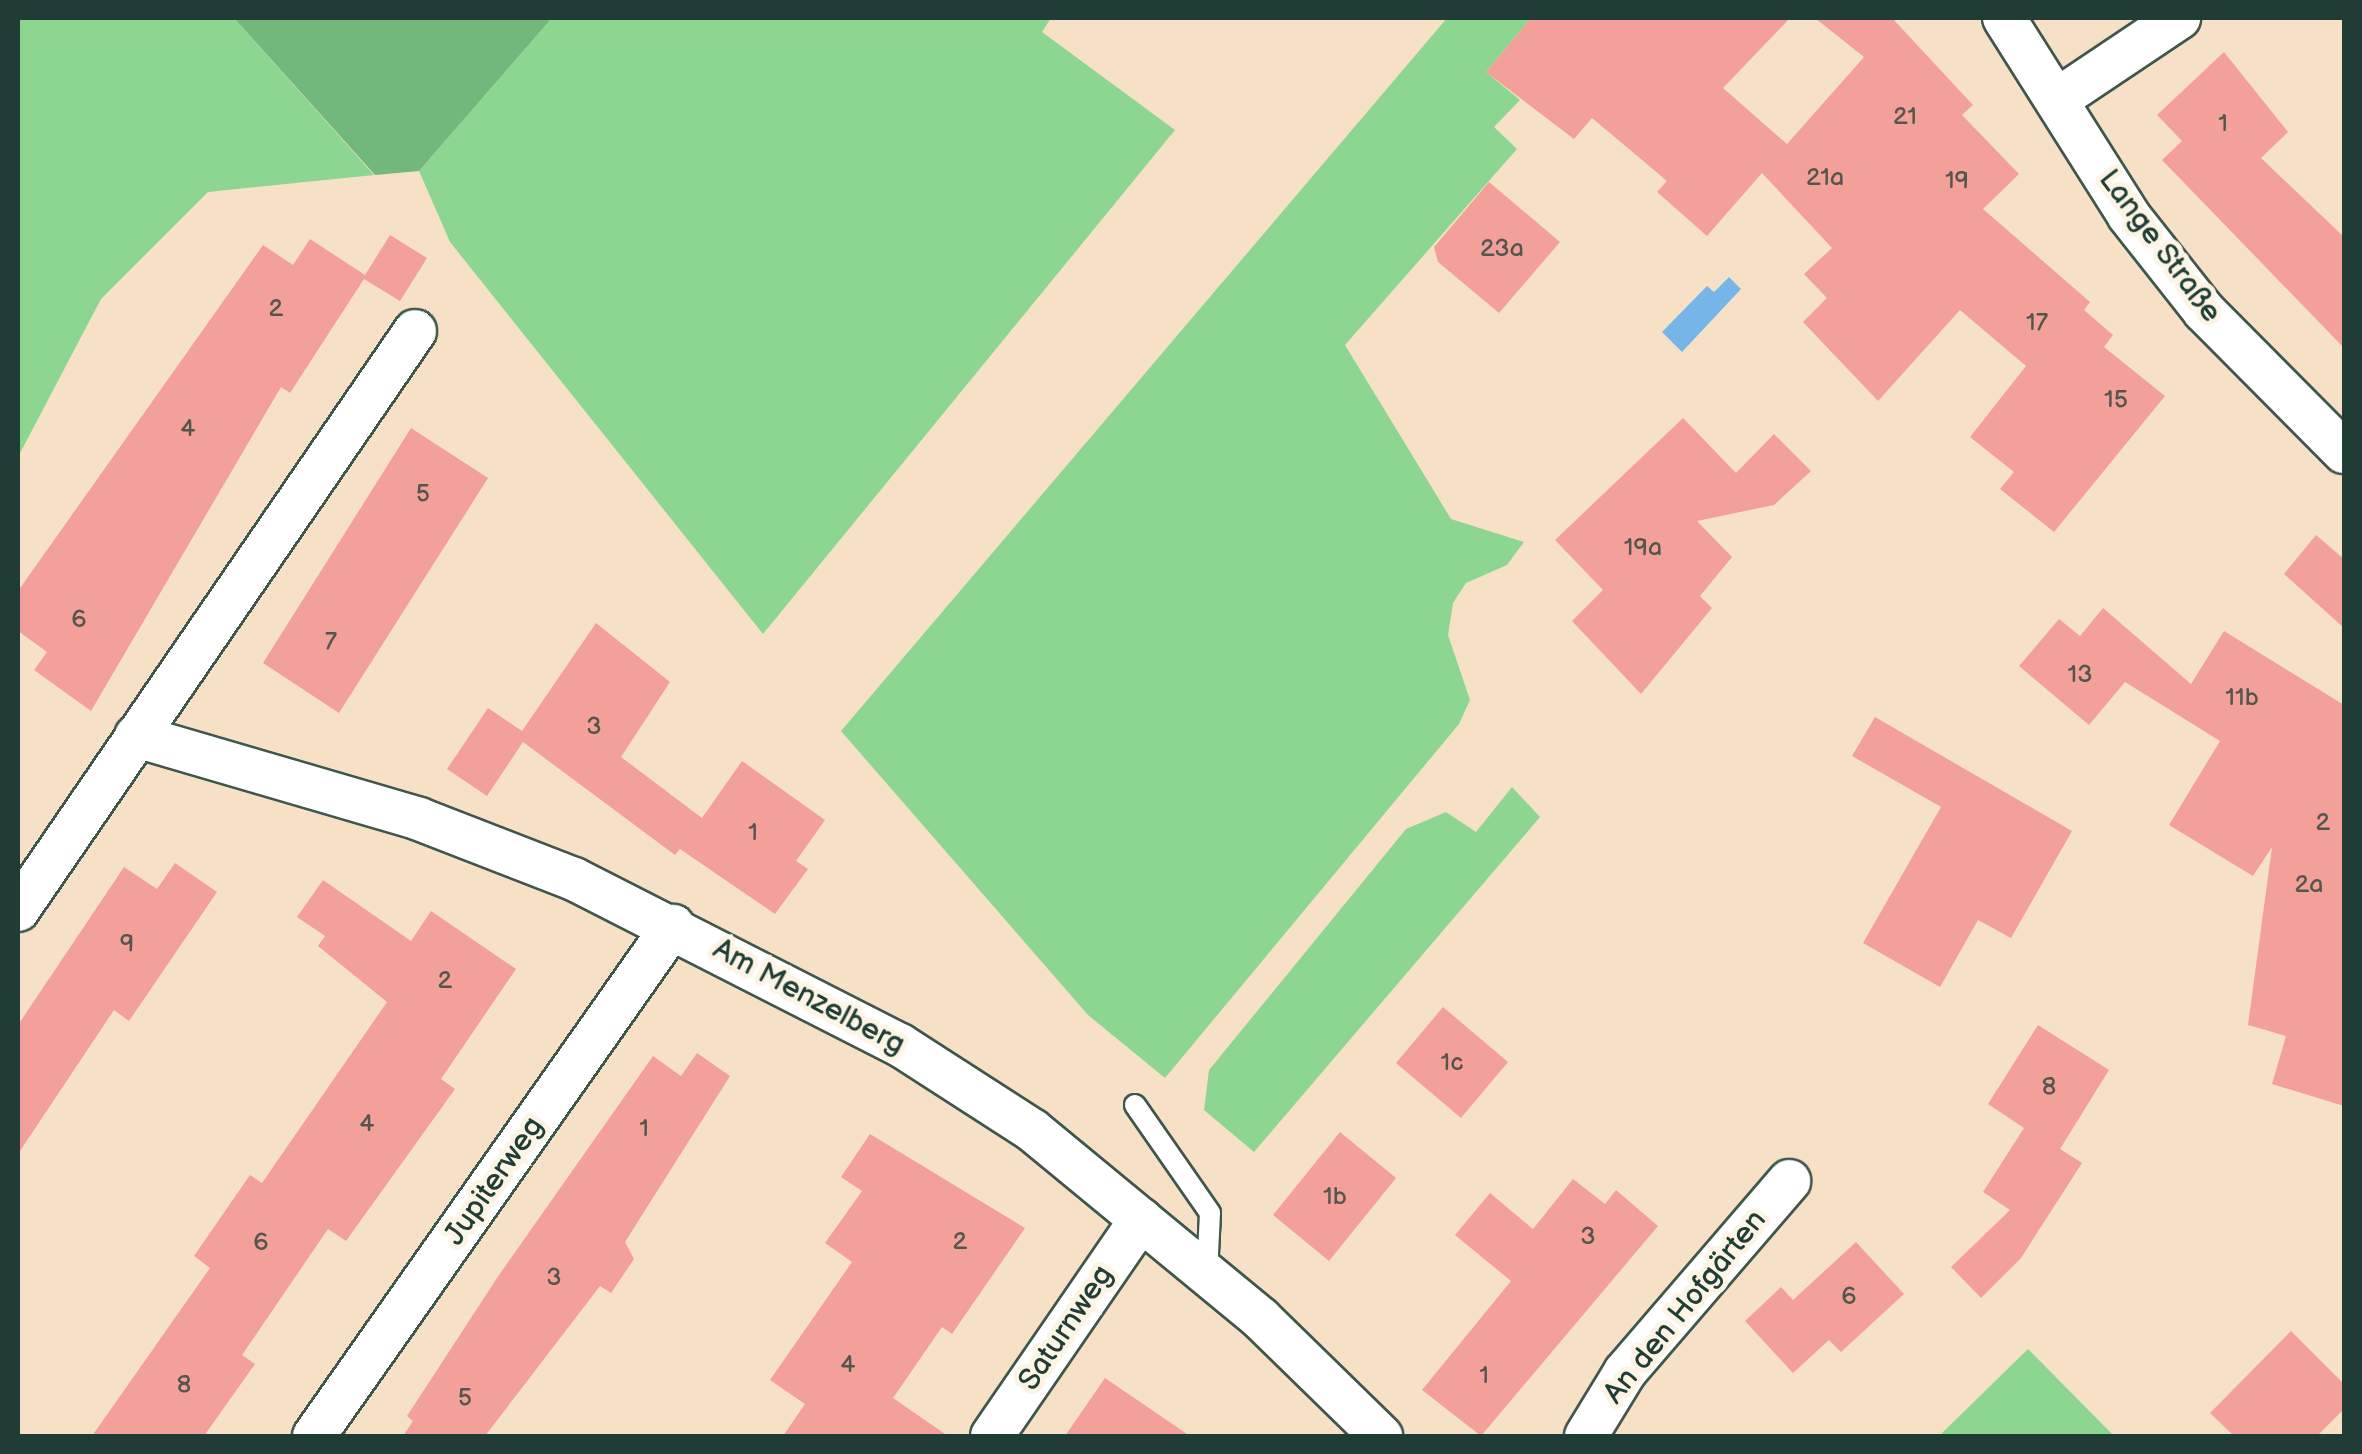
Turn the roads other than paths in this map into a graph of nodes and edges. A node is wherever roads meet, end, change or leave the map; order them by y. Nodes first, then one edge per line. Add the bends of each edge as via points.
1 (2004, 18) edge
2 (2179, 18) edge
3 (2058, 99) junction
4 (415, 331) dead end
5 (2344, 452) edge
6 (136, 736) junction
7 (18, 910) edge
8 (673, 926) junction
9 (1135, 1104) dead end
10 (1789, 1181) dead end
11 (1140, 1219) junction
12 (1208, 1274) junction
13 (314, 1436) edge
14 (992, 1436) edge
15 (1382, 1436) edge
16 (1586, 1436) edge

1 - 3 street, Lange Straße
2 - 3 street
3 - 5 street, Lange Straße via 2129,216 2204,311
4 - 6 street
6 - 7 street
6 - 8 street, Am Menzelberg via 419,819
8 - 11 street, Am Menzelberg via 900,1045 1032,1130
8 - 13 street, Jupiterweg
9 - 12 lane via 1210,1214
10 - 16 street, An den Hofgärten via 1625,1372
11 - 12 street, Am Menzelberg
11 - 14 street, Saturnweg
12 - 15 street, Am Menzelberg

